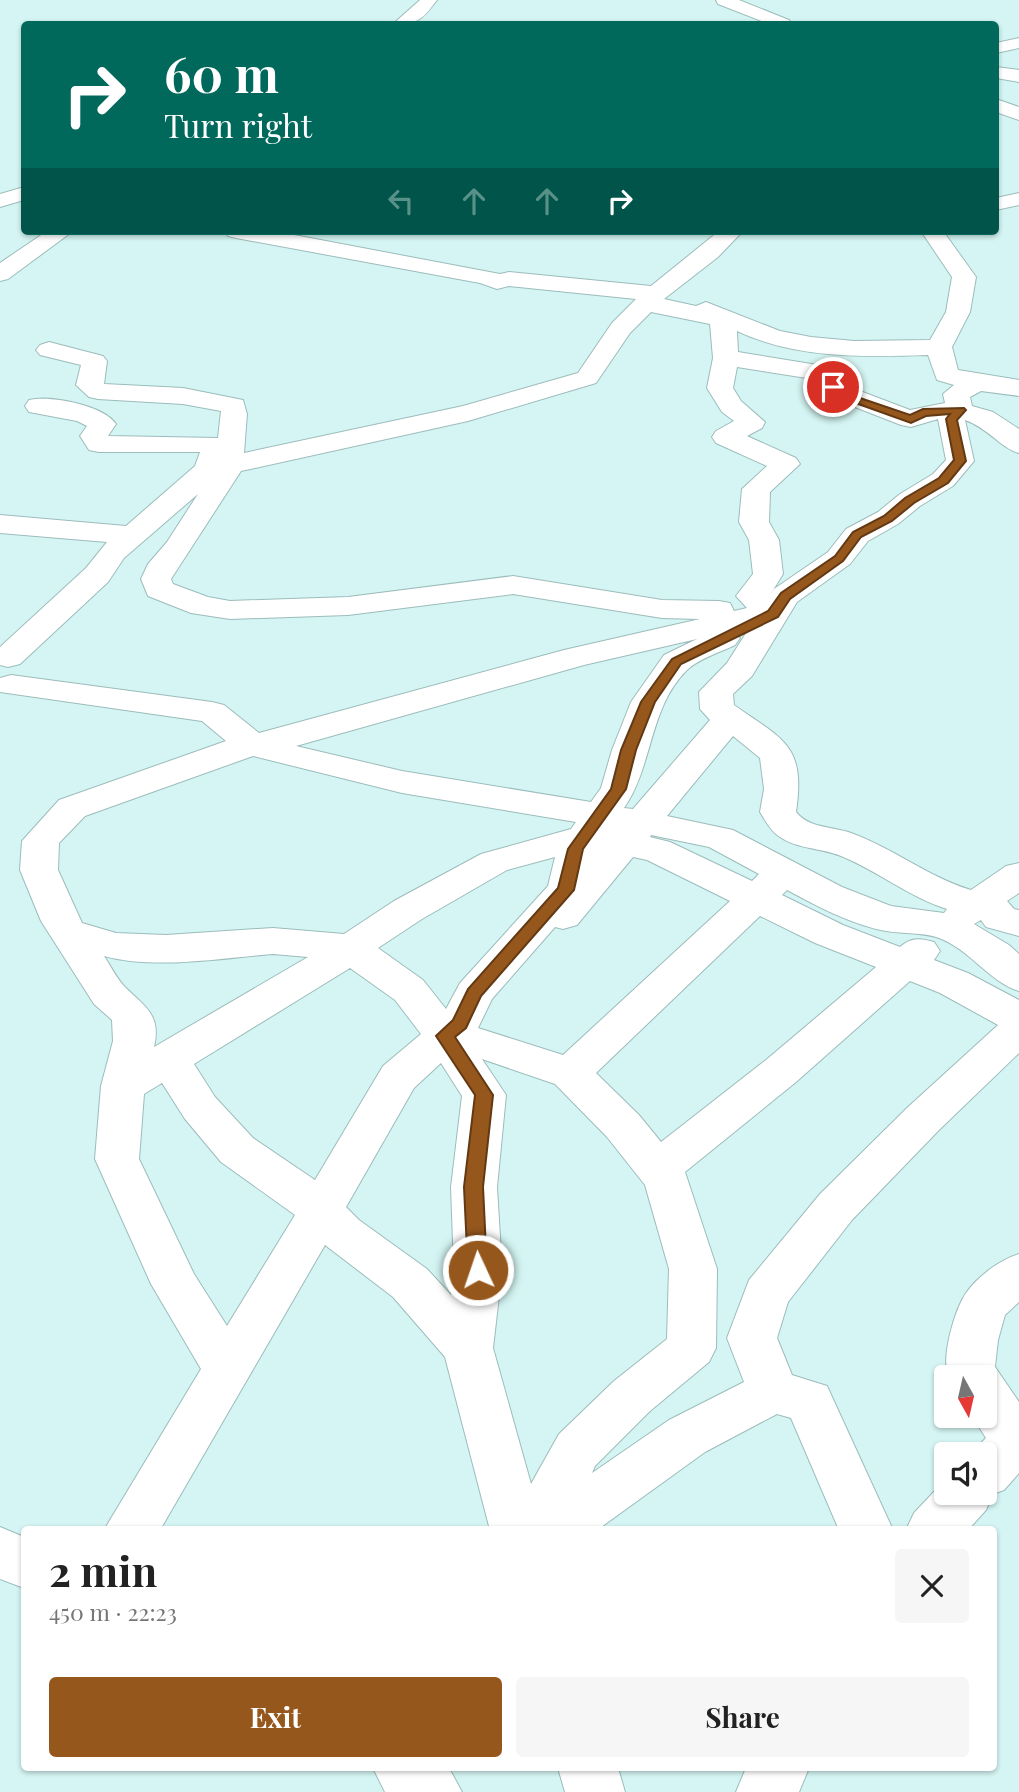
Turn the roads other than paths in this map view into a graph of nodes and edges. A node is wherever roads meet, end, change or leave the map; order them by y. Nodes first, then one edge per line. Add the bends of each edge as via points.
1 (429, 0) edge
2 (724, 0) edge
3 (406, 21) edge
4 (776, 21) edge
5 (1019, 43) edge
6 (999, 47) edge
7 (999, 73) edge
8 (1019, 76) edge
9 (999, 87) edge
10 (1019, 94) edge
11 (999, 106) edge
12 (1019, 114) edge
13 (1019, 199) edge
14 (999, 203) edge
15 (56, 235) edge
16 (265, 235) edge
17 (728, 235) edge
18 (935, 235) edge
19 (0, 274) edge
20 (655, 295) junction
21 (939, 347) junction
22 (49, 350) dead end
23 (726, 358) junction
24 (978, 382) junction
25 (1019, 389) edge
26 (38, 405) dead end
27 (960, 410) junction
28 (1019, 445) edge
29 (218, 468) junction
30 (0, 524) edge
31 (133, 535) junction
32 (769, 614) junction
33 (729, 719) junction
34 (252, 745) junction
35 (613, 829) junction
36 (822, 837) junction
37 (784, 872) junction
38 (1019, 875) edge
39 (756, 898) junction
40 (961, 916) junction
41 (1019, 923) edge
42 (69, 932) junction
43 (350, 948) junction
44 (905, 965) junction
45 (1019, 977) edge
46 (1019, 1018) edge
47 (1019, 1029) edge
48 (452, 1030) junction
49 (168, 1058) junction
50 (570, 1073) junction
51 (123, 1086) junction
52 (658, 1169) junction
53 (320, 1209) junction
54 (1019, 1273) edge
55 (468, 1348) junction
56 (970, 1365) edge
57 (227, 1369) junction
58 (773, 1392) junction
59 (998, 1413) edge
60 (997, 1461) edge
61 (956, 1505) edge
62 (133, 1526) edge
63 (516, 1526) edge
64 (536, 1526) edge
65 (559, 1526) edge
66 (864, 1526) edge
67 (937, 1526) edge
68 (0, 1552) edge
69 (21, 1562) edge
70 (406, 1771) edge
71 (589, 1771) edge
72 (777, 1771) edge
73 (432, 1792) edge
74 (595, 1792) edge
75 (766, 1792) edge

1 - 3 street
2 - 4 street
5 - 6 street
7 - 8 street
9 - 10 street
11 - 12 street
13 - 14 street
15 - 19 street
16 - 20 street via 496,282 597,285
17 - 20 street
18 - 21 street via 964,277 958,312
20 - 21 street via 729,315 736,323 773,337 816,344
20 - 23 street via 657,306 719,318 726,327
20 - 29 street via 621,328 587,378 468,413
21 - 24 street via 946,375
22 - 29 street via 94,361 89,385 98,391 183,396 234,406 229,449
23 - 27 street via 821,372 833,387 853,399 911,419 923,413
23 - 32 street via 720,388 731,406 752,422 726,437 786,464 757,489 754,522 764,540 768,574 752,596
24 - 25 street
24 - 27 street via 956,394
26 - 29 street via 85,414 102,424 94,436 99,444 209,444 215,449
27 - 28 street via 991,419
27 - 32 street via 951,419 960,461 943,481 857,535 839,558 785,596
29 - 31 street
29 - 32 street via 179,547 156,579 159,589 202,606 230,610 348,606 513,585 662,609
30 - 31 street
31 - 34 street via 9,671 212,712
32 - 33 street via 740,668 716,692 717,709
32 - 34 street via 576,657
32 - 35 street via 676,662 648,702 629,750
33 - 35 street
33 - 36 street via 754,732 775,751 781,765 778,812 793,830
34 - 35 street
34 - 42 street via 72,808 41,841 39,870
35 - 37 street via 720,838
35 - 39 street
35 - 43 street via 494,862
35 - 48 street via 576,849 566,890 474,993
36 - 37 street
36 - 40 street via 885,862 938,894
37 - 39 street
37 - 40 street via 884,918
38 - 40 street
39 - 44 street
39 - 50 street
40 - 41 street via 990,906 1000,918
40 - 44 street
40 - 45 street
42 - 43 street via 115,946 166,948 273,941
42 - 51 street via 108,995 132,1015 134,1041
43 - 48 street via 409,990
43 - 49 street via 298,984
44 - 46 street via 954,983
44 - 52 street
47 - 58 street via 836,1207 766,1294 752,1338
48 - 50 street
48 - 53 street via 398,1077
48 - 55 street via 484,1095 474,1187 478,1270
49 - 51 street
49 - 53 street via 200,1108 237,1150
50 - 52 street
51 - 57 street via 117,1159 175,1284
52 - 64 street via 666,1180 692,1269 691,1348 632,1396 577,1450
53 - 55 street via 342,1233 410,1283
53 - 57 street
54 - 56 street via 984,1305
55 - 63 street
57 - 62 street
58 - 65 street via 687,1436
58 - 66 street via 809,1401
59 - 60 street via 1016,1441
61 - 67 street
68 - 69 street
70 - 73 street
71 - 74 street
72 - 75 street

